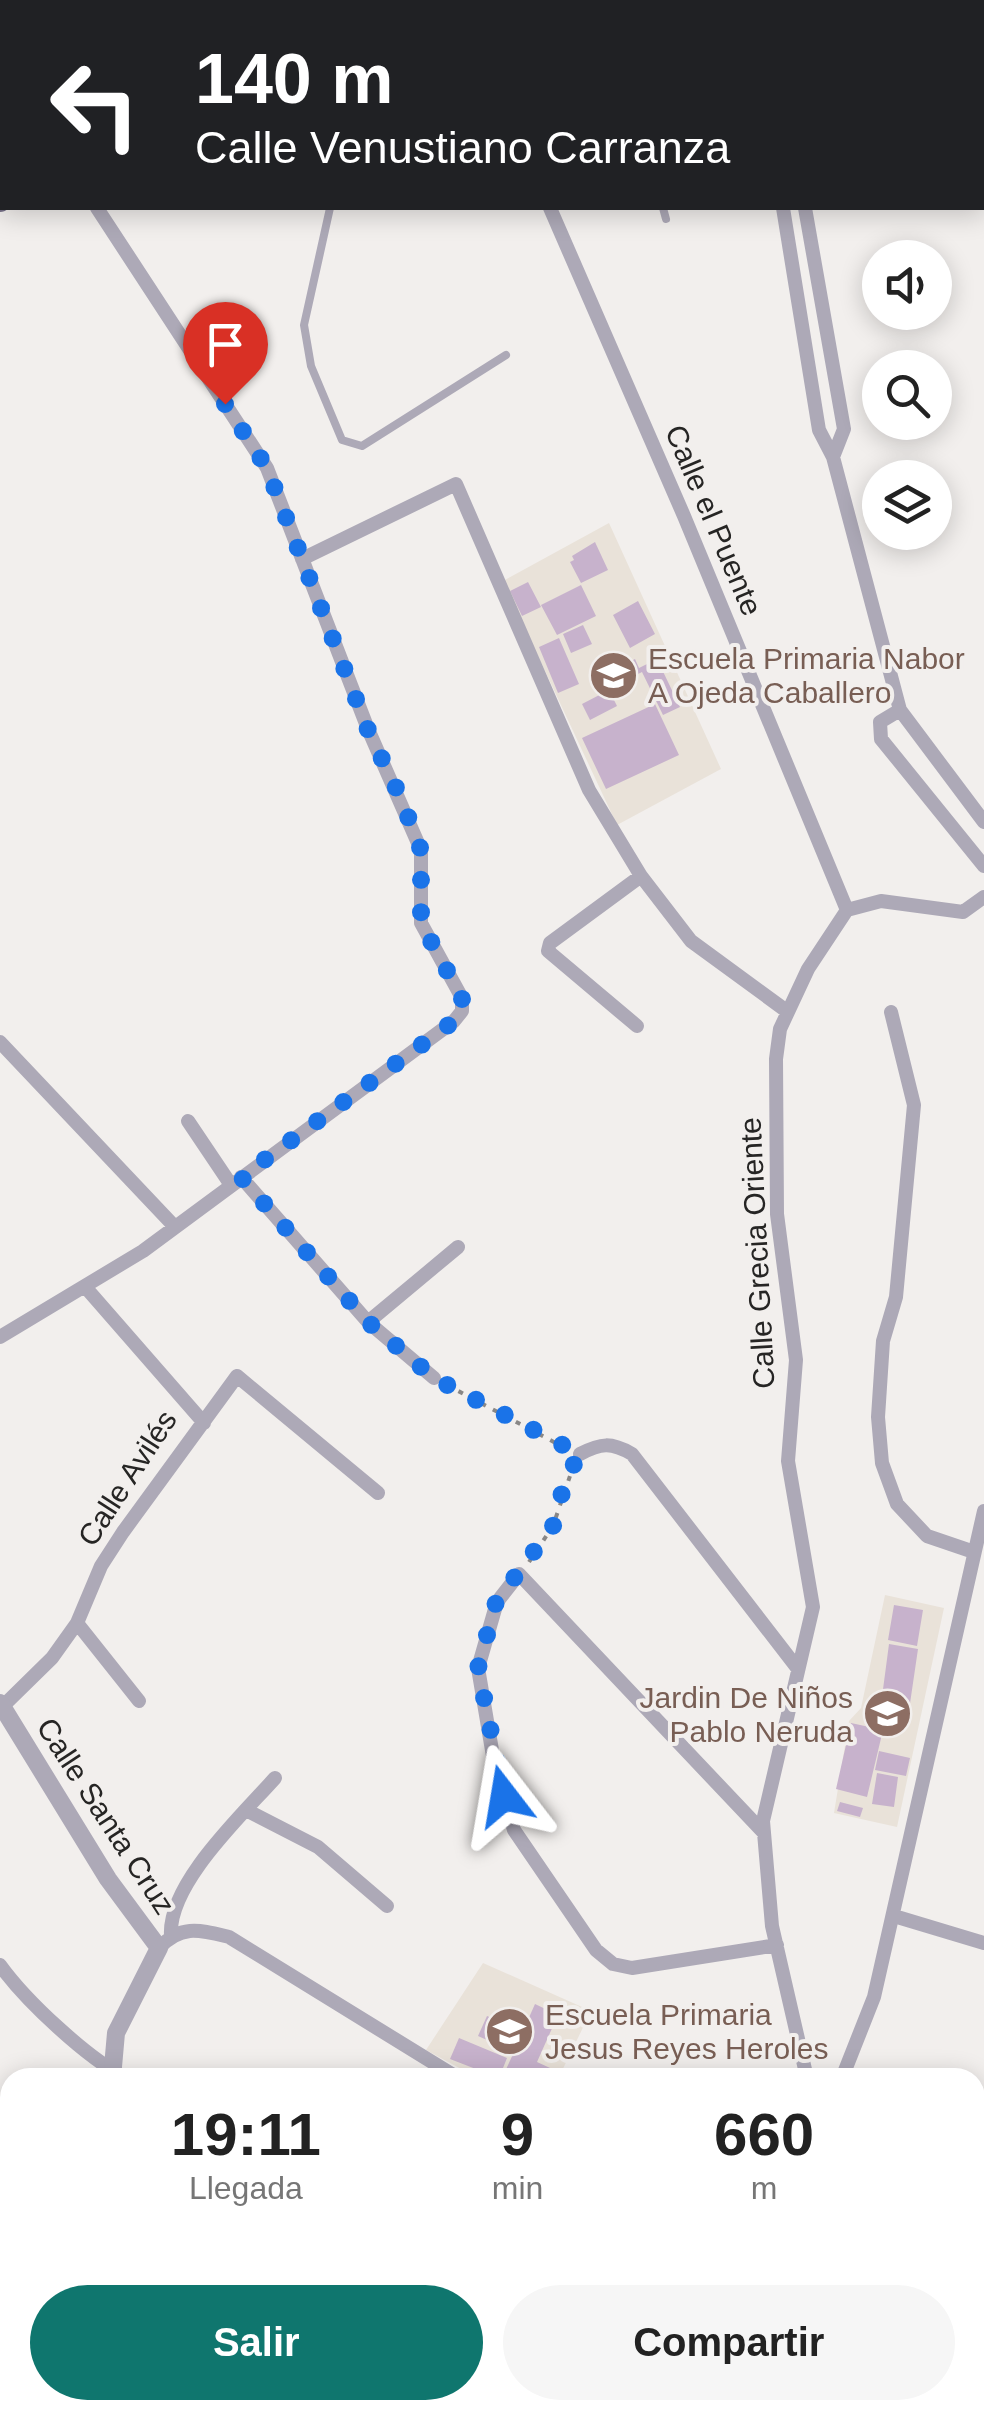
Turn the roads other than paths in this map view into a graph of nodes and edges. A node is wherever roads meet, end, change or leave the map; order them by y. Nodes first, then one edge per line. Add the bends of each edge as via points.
1 (98, 210) edge
2 (330, 210) edge
3 (551, 210) edge
4 (663, 210) edge
5 (783, 210) edge
6 (805, 210) edge
7 (666, 219) dead end
8 (506, 356) dead end
9 (832, 458) junction
10 (302, 559) junction
11 (900, 710) junction
12 (984, 822) edge
13 (984, 866) edge
14 (641, 876) junction
15 (984, 897) edge
16 (847, 910) junction
17 (788, 1012) junction
18 (891, 1012) dead end
19 (636, 1026) dead end
20 (0, 1042) edge
21 (188, 1121) dead end
22 (236, 1181) junction
23 (175, 1228) junction
24 (458, 1247) dead end
25 (87, 1288) junction
26 (368, 1322) junction
27 (3, 1329) edge
28 (434, 1378) road end
29 (204, 1423) junction
30 (580, 1454) road end
31 (378, 1493) dead end
32 (984, 1511) edge
33 (974, 1552) junction
34 (78, 1623) junction
35 (798, 1670) junction
36 (139, 1700) dead end
37 (1, 1705) edge
38 (275, 1778) dead end
39 (246, 1810) junction
40 (764, 1834) junction
41 (386, 1906) dead end
42 (894, 1916) junction
43 (165, 1941) junction
44 (984, 1944) edge
45 (777, 1945) junction
46 (0, 1965) edge
47 (104, 2068) edge
48 (113, 2068) edge
49 (442, 2068) edge
50 (805, 2068) edge
51 (846, 2068) edge

1 - 10 street via 267,468
2 - 8 lane via 304,325 311,366 342,440 362,446
3 - 16 street, Calle el Puente
4 - 7 lane
5 - 9 street via 819,430
6 - 9 street via 844,430
9 - 11 street
10 - 14 street via 456,484 588,790
10 - 22 street via 421,850 421,923 462,998 462,1011
11 - 12 street
11 - 13 street via 880,722 881,739
14 - 17 street via 691,941
14 - 19 street via 548,951
15 - 16 street via 963,912 881,902
16 - 17 street, Calle Grecia Oriente
17 - 35 street, Calle Grecia Oriente via 776,1059 777,1214 796,1360 788,1461 813,1607
18 - 33 street via 914,1104 896,1297 883,1340 882,1463 897,1504 927,1536
20 - 23 street
21 - 22 street
22 - 23 street
22 - 26 street
23 - 25 street
24 - 26 street
25 - 27 street
25 - 29 street, Calle Avilés
26 - 28 street
29 - 31 street via 237,1376
29 - 34 street, Calle Avilés via 116,1544
30 - 35 street via 615,1444 632,1454
32 - 33 street
33 - 42 street
34 - 36 street
34 - 37 street, Calle Avilés via 52,1658
35 - 40 street, Calle Grecia Oriente
37 - 43 street, Calle Santa Cruz via 108,1879
38 - 39 street
39 - 41 street via 318,1847
39 - 43 street via 174,1904
40 - 45 street, Calle Grecia Oriente
40 - 45 street via 519,1574 496,1602 478,1668 494,1762 514,1830 596,1950 632,1968
42 - 44 street
42 - 51 street via 874,1997
43 - 48 street, Calle Santa Cruz via 116,2032
43 - 49 street via 194,1928 229,1937
45 - 50 street, Calle Grecia Oriente
46 - 47 street

